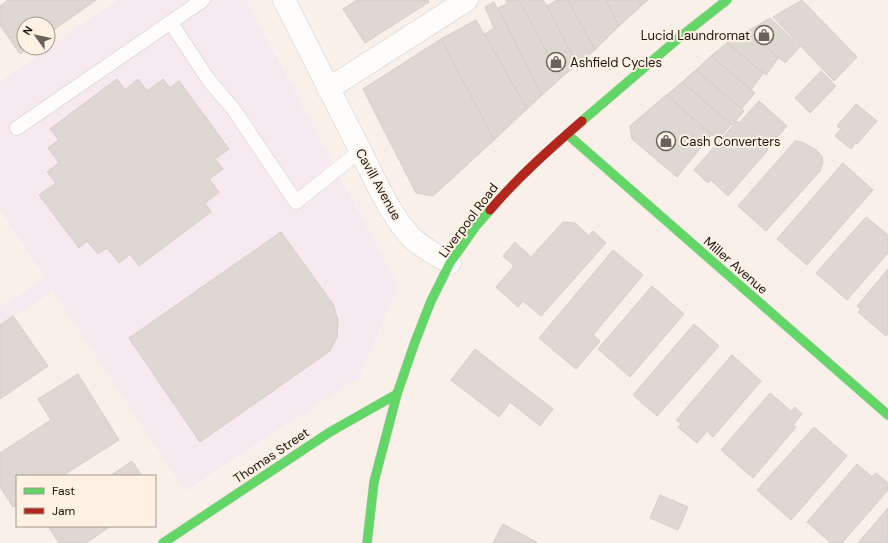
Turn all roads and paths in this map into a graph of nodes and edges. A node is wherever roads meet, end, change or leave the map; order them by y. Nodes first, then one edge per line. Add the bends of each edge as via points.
1 (203, 0) edge
2 (284, 0) edge
3 (467, 0) edge
4 (727, 0) edge
5 (171, 23) junction
6 (328, 88) junction
7 (17, 128) dead end
8 (567, 134) junction
9 (360, 151) junction
10 (450, 263) junction
11 (397, 394) junction
12 (888, 416) edge
13 (163, 543) edge
14 (367, 543) edge

1 - 5 lane
2 - 6 street, Cavill Avenue
3 - 6 street
4 - 8 main road, Liverpool Road
5 - 7 lane
5 - 9 lane via 296,202
6 - 9 street, Cavill Avenue
8 - 10 main road, Liverpool Road via 508,188 476,226
8 - 12 main road, Miller Avenue
9 - 10 street, Cavill Avenue via 398,220 415,240
10 - 11 main road, Liverpool Road via 431,301
11 - 13 main road, Thomas Street via 330,432
11 - 14 main road, Liverpool Road via 374,482

